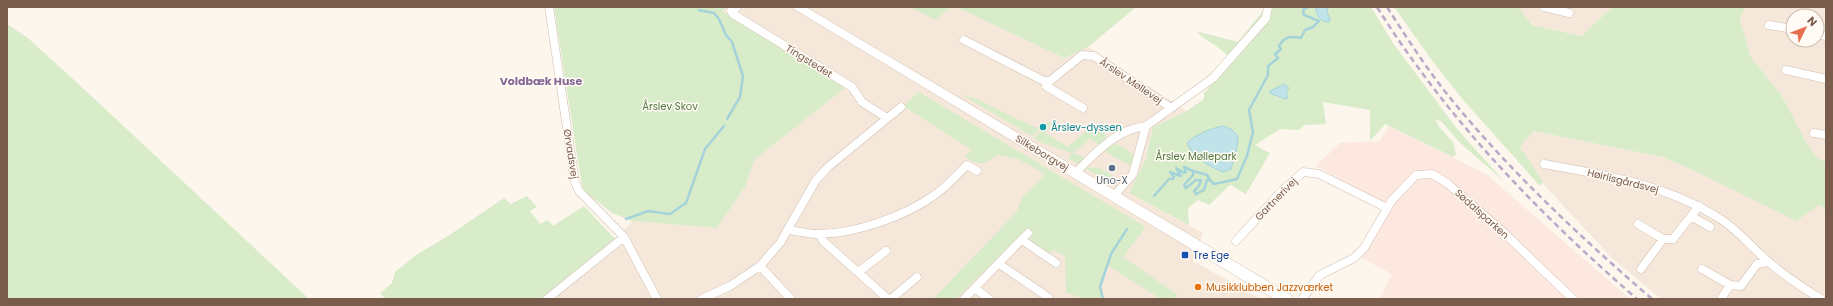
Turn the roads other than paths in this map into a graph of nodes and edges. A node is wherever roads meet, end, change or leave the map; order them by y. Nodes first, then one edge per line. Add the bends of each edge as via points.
1 (549, 7) edge
2 (798, 7) edge
3 (1268, 7) edge
4 (1544, 7) edge
5 (736, 8) edge
6 (1553, 8) edge
7 (1569, 13) dead end
8 (1769, 25) dead end
9 (1785, 28) edge
10 (964, 40) dead end
11 (1786, 70) dead end
12 (1826, 78) edge
13 (1050, 80) junction
14 (900, 107) dead end
15 (1083, 108) dead end
16 (1171, 108) junction
17 (887, 118) junction
18 (1146, 126) junction
19 (1814, 133) dead end
20 (1826, 135) edge
21 (1544, 164) dead end
22 (977, 171) dead end
23 (1075, 173) junction
24 (1114, 196) junction
25 (1700, 206) junction
26 (1387, 208) junction
27 (1691, 216) junction
28 (1638, 224) dead end
29 (1710, 227) dead end
30 (788, 230) junction
31 (1028, 233) dead end
32 (820, 235) junction
33 (624, 237) junction
34 (1663, 238) junction
35 (1022, 240) junction
36 (1236, 241) dead end
37 (886, 251) dead end
38 (1768, 262) junction
39 (999, 264) junction
40 (1056, 264) dead end
41 (760, 266) junction
42 (1641, 269) dead end
43 (1702, 270) dead end
44 (858, 272) junction
45 (917, 277) dead end
46 (1730, 285) junction
47 (974, 288) junction
48 (1048, 297) dead end
49 (547, 299) edge
50 (658, 299) edge
51 (704, 299) edge
52 (791, 299) edge
53 (890, 299) edge
54 (964, 299) edge
55 (989, 299) edge
56 (1286, 299) edge
57 (1302, 299) edge
58 (1573, 299) edge
59 (1721, 299) edge
60 (1821, 299) edge

1 - 33 street, Ørvadsvej via 575,182 586,200
2 - 23 main road, Silkeborgvej
3 - 16 street, Årslev Møllevej via 1266,18 1220,71 1196,92
4 - 6 street
5 - 17 street, Tingstedet via 731,11 733,14 852,87 862,102
6 - 7 street
8 - 9 street
10 - 13 street via 1044,81
11 - 12 street
13 - 15 street via 1046,86
13 - 16 street, Årslev Møllevej via 1082,56 1094,56
14 - 17 street
16 - 18 street, Årslev Møllevej
17 - 30 street via 817,179
18 - 23 street, Årslev Møllevej via 1138,125 1110,141
18 - 24 street via 1133,174
19 - 20 street
21 - 25 street, Høiriisgårdsvej via 1610,176 1670,193
22 - 32 street via 967,165 936,194 913,209 886,219
23 - 24 main road, Silkeborgvej
24 - 56 main road, Silkeborgvej
25 - 27 street
25 - 38 street, Høiriisgårdsvej via 1723,220
26 - 36 street, Gartnerivej via 1318,174 1303,172
26 - 57 street via 1364,248 1354,258 1320,275
26 - 58 street, Sødalsparken via 1416,175 1426,173 1438,177 1503,232
27 - 29 street
27 - 34 street via 1673,239
28 - 34 street
30 - 32 street
30 - 41 street via 772,254
31 - 35 street
32 - 44 street via 823,241
33 - 49 street
33 - 50 street, Ørvadsvej
34 - 42 street
35 - 39 street
35 - 40 street
37 - 44 street
38 - 46 street via 1757,264 1741,286
38 - 60 street, Høiriisgårdsvej
39 - 47 street
39 - 48 street
41 - 51 street
41 - 52 street
43 - 46 street
44 - 53 street
45 - 53 street
46 - 59 street
47 - 54 street
47 - 55 street

